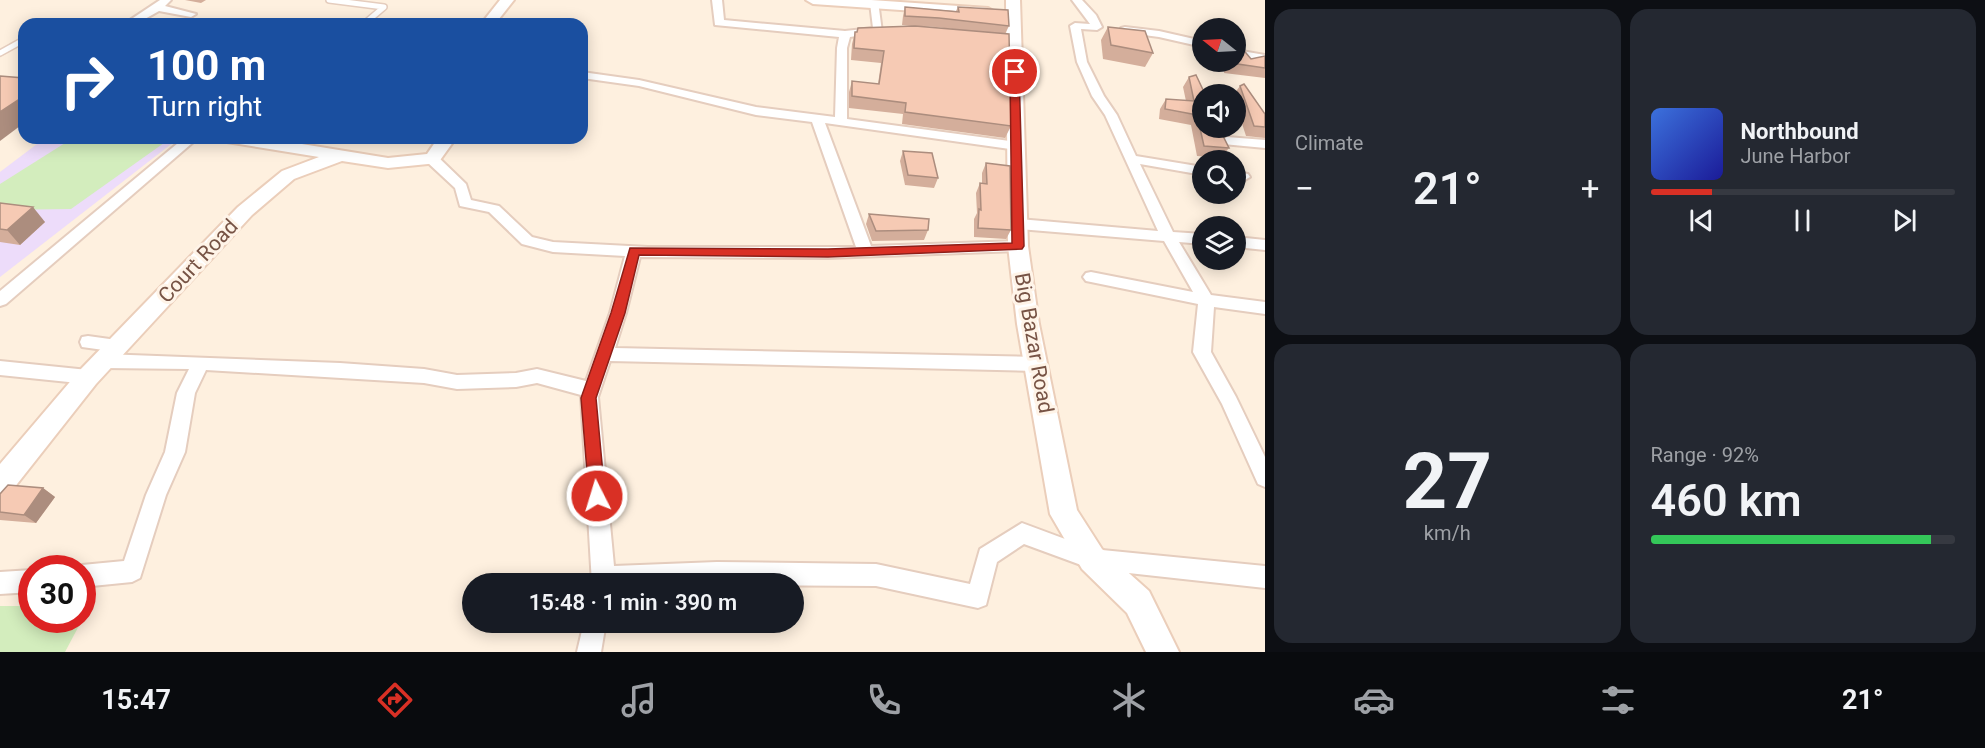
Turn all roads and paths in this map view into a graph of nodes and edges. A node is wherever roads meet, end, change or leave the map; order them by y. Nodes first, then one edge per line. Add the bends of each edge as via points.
1 (166, 0) edge
2 (329, 0) edge
3 (507, 0) edge
4 (717, 0) edge
5 (813, 0) edge
6 (1077, 0) edge
7 (896, 2) edge
8 (875, 3) junction
9 (1013, 7) edge
10 (157, 8) junction
11 (191, 14) dead end
12 (140, 18) edge
13 (371, 18) edge
14 (493, 18) edge
15 (1107, 28) junction
16 (845, 34) junction
17 (1192, 42) edge
18 (18, 43) edge
19 (0, 53) edge
20 (1246, 55) edge
21 (1265, 58) edge
22 (588, 76) edge
23 (817, 118) junction
24 (841, 121) junction
25 (1227, 141) edge
26 (185, 144) edge
27 (271, 144) edge
28 (443, 144) edge
29 (1265, 144) edge
30 (1017, 146) junction
31 (340, 155) junction
32 (432, 159) junction
33 (1132, 159) junction
34 (1192, 169) edge
35 (1018, 235) junction
36 (1170, 237) junction
37 (1192, 239) edge
38 (1246, 243) edge
39 (1265, 245) edge
40 (865, 250) junction
41 (634, 251) junction
42 (1091, 277) dead end
43 (0, 300) edge
44 (1206, 300) junction
45 (1265, 308) edge
46 (88, 342) dead end
47 (112, 353) junction
48 (603, 354) junction
49 (201, 363) junction
50 (1036, 364) junction
51 (0, 368) edge
52 (88, 377) junction
53 (591, 390) junction
54 (1265, 478) edge
55 (0, 484) edge
56 (1092, 559) junction
57 (603, 573) edge
58 (804, 574) edge
59 (96, 575) edge
60 (1265, 577) edge
61 (18, 581) edge
62 (0, 583) edge
63 (593, 633) edge
64 (589, 652) edge
65 (1163, 652) edge

1 - 10 street
2 - 13 lane via 384,7
3 - 14 street
4 - 16 street via 720,23
5 - 8 street
6 - 15 street
7 - 8 street
7 - 9 street
8 - 16 street via 884,30
9 - 30 street, Big Bazar Road via 1009,41
10 - 11 street
10 - 12 street
15 - 17 street
15 - 33 street via 1075,26 1082,62
16 - 24 street
18 - 19 lane
20 - 21 street
22 - 23 street via 639,83 756,111
23 - 24 street
23 - 40 street
24 - 30 street
25 - 29 street
26 - 43 street
27 - 31 street
28 - 32 street
30 - 35 street, Big Bazar Road
31 - 32 street via 388,163
31 - 47 street, Court Road via 288,175 246,211
32 - 41 street via 461,187 465,203 494,209 527,241 553,248
33 - 34 street
33 - 36 street
35 - 36 street
35 - 40 street
35 - 50 street, Big Bazar Road
36 - 37 street
36 - 44 street
38 - 39 street
40 - 41 street
41 - 48 street
42 - 44 street
44 - 45 street
44 - 54 street via 1202,352
46 - 47 street
47 - 49 street
47 - 52 street, Court Road
48 - 50 street
48 - 53 street
49 - 53 street via 424,376 457,382 537,376
49 - 59 street via 186,393 175,452 156,495 132,572
50 - 56 street, Big Bazar Road via 1064,514
51 - 52 street
52 - 55 street, Court Road
53 - 57 street
56 - 58 street via 1022,533 988,556 978,597 876,574
56 - 60 street
56 - 65 street, Big Bazar Road via 1138,602
61 - 62 street
63 - 64 street

